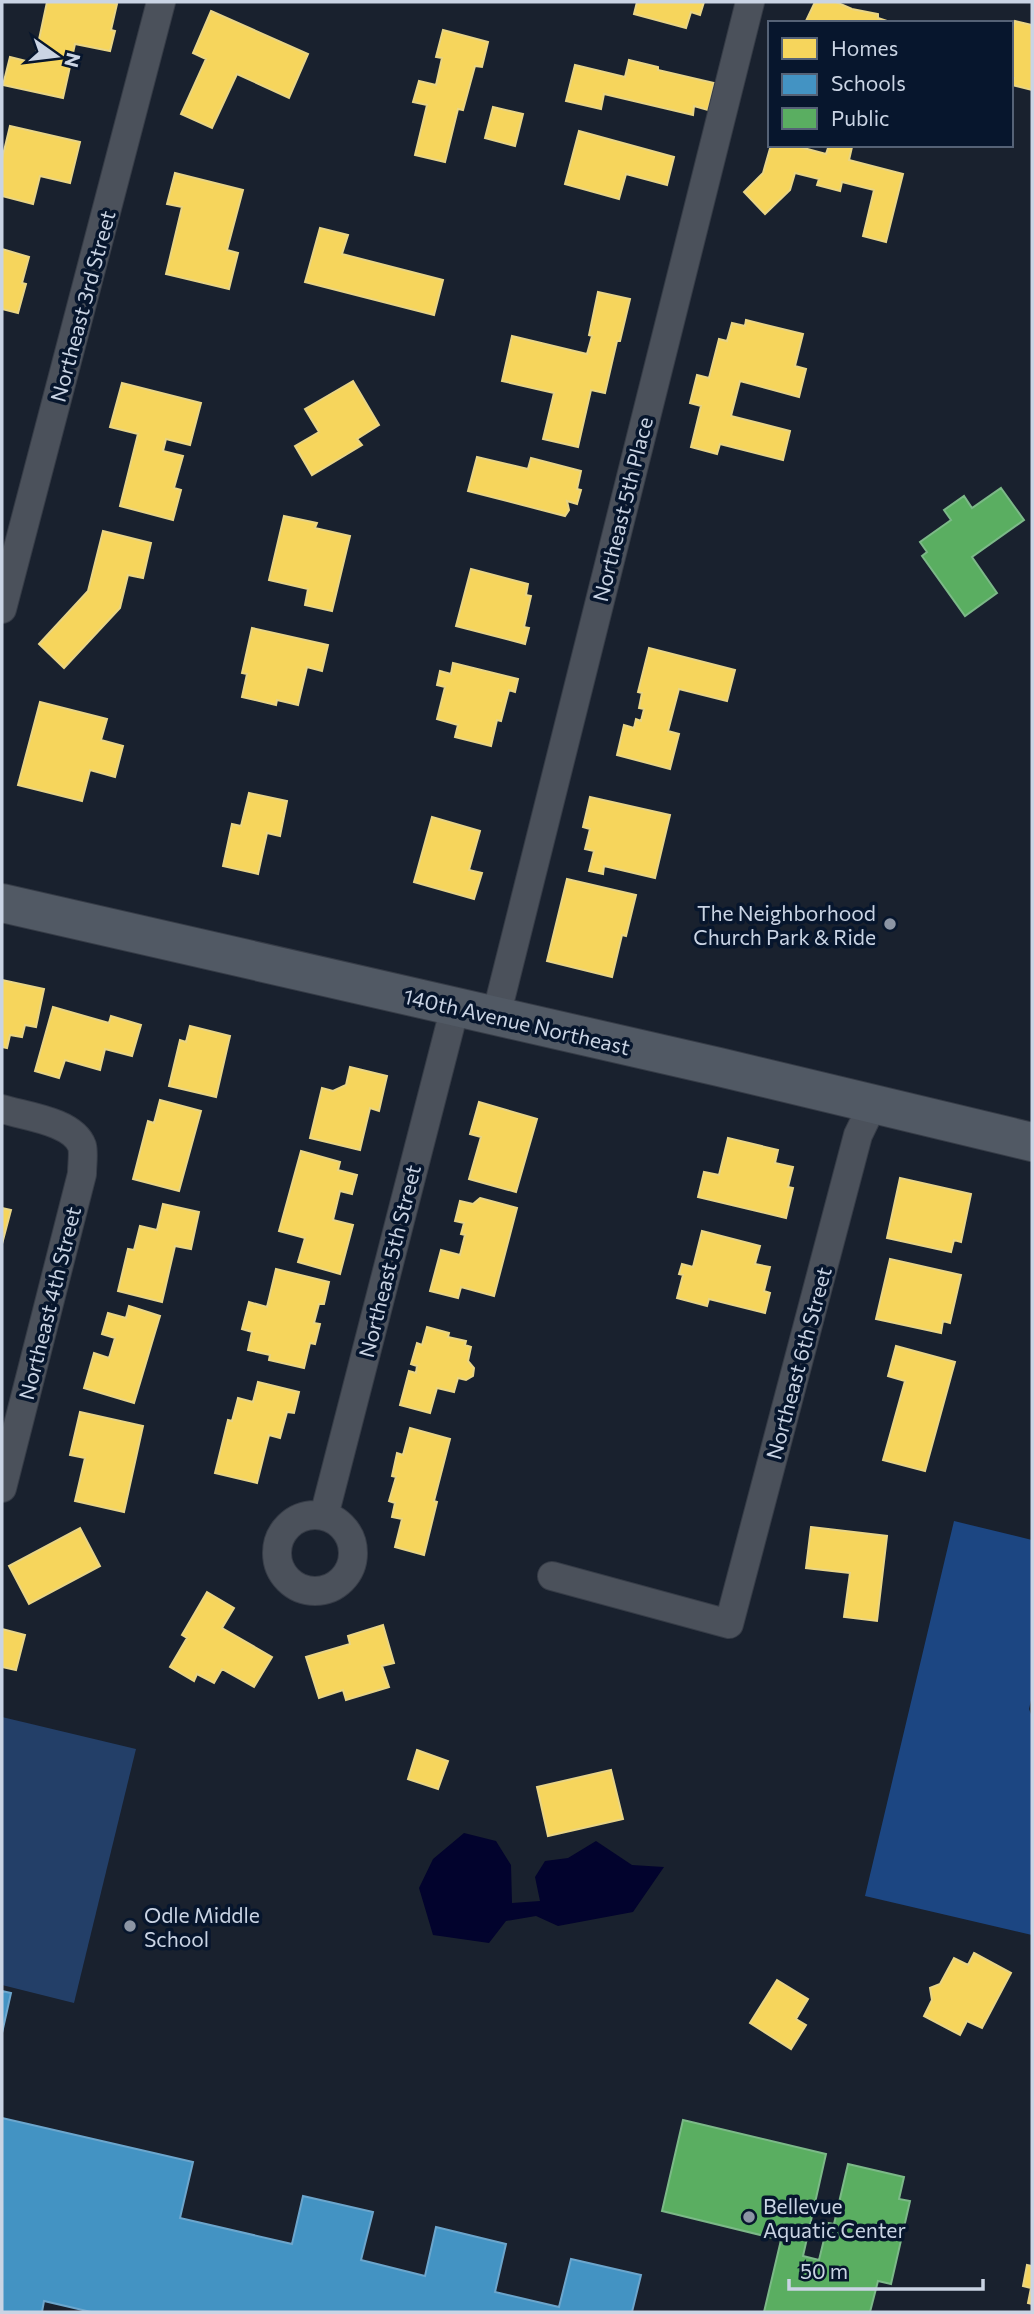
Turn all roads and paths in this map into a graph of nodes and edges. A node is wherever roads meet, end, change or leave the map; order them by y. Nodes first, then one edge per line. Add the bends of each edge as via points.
1 (162, 2) edge
2 (750, 2) edge
3 (2, 609) edge
4 (2, 903) edge
5 (455, 1007) junction
6 (496, 1016) junction
7 (873, 1104) junction
8 (2, 1109) edge
9 (1032, 1142) edge
10 (2, 1488) edge
11 (324, 1516) dead end
12 (552, 1576) dead end

1 - 3 street, Northeast 3rd Street
2 - 6 street, Northeast 5th Place
4 - 5 street, 140th Avenue Northeast
5 - 6 street, 140th Avenue Northeast
5 - 11 street, Northeast 5th Street
6 - 7 street, 140th Avenue Northeast
7 - 9 street, 140th Avenue Northeast
7 - 12 street, Northeast 6th Street via 858,1135 729,1624
8 - 10 street, Northeast 4th Street via 64,1128 82,1146 83,1159

